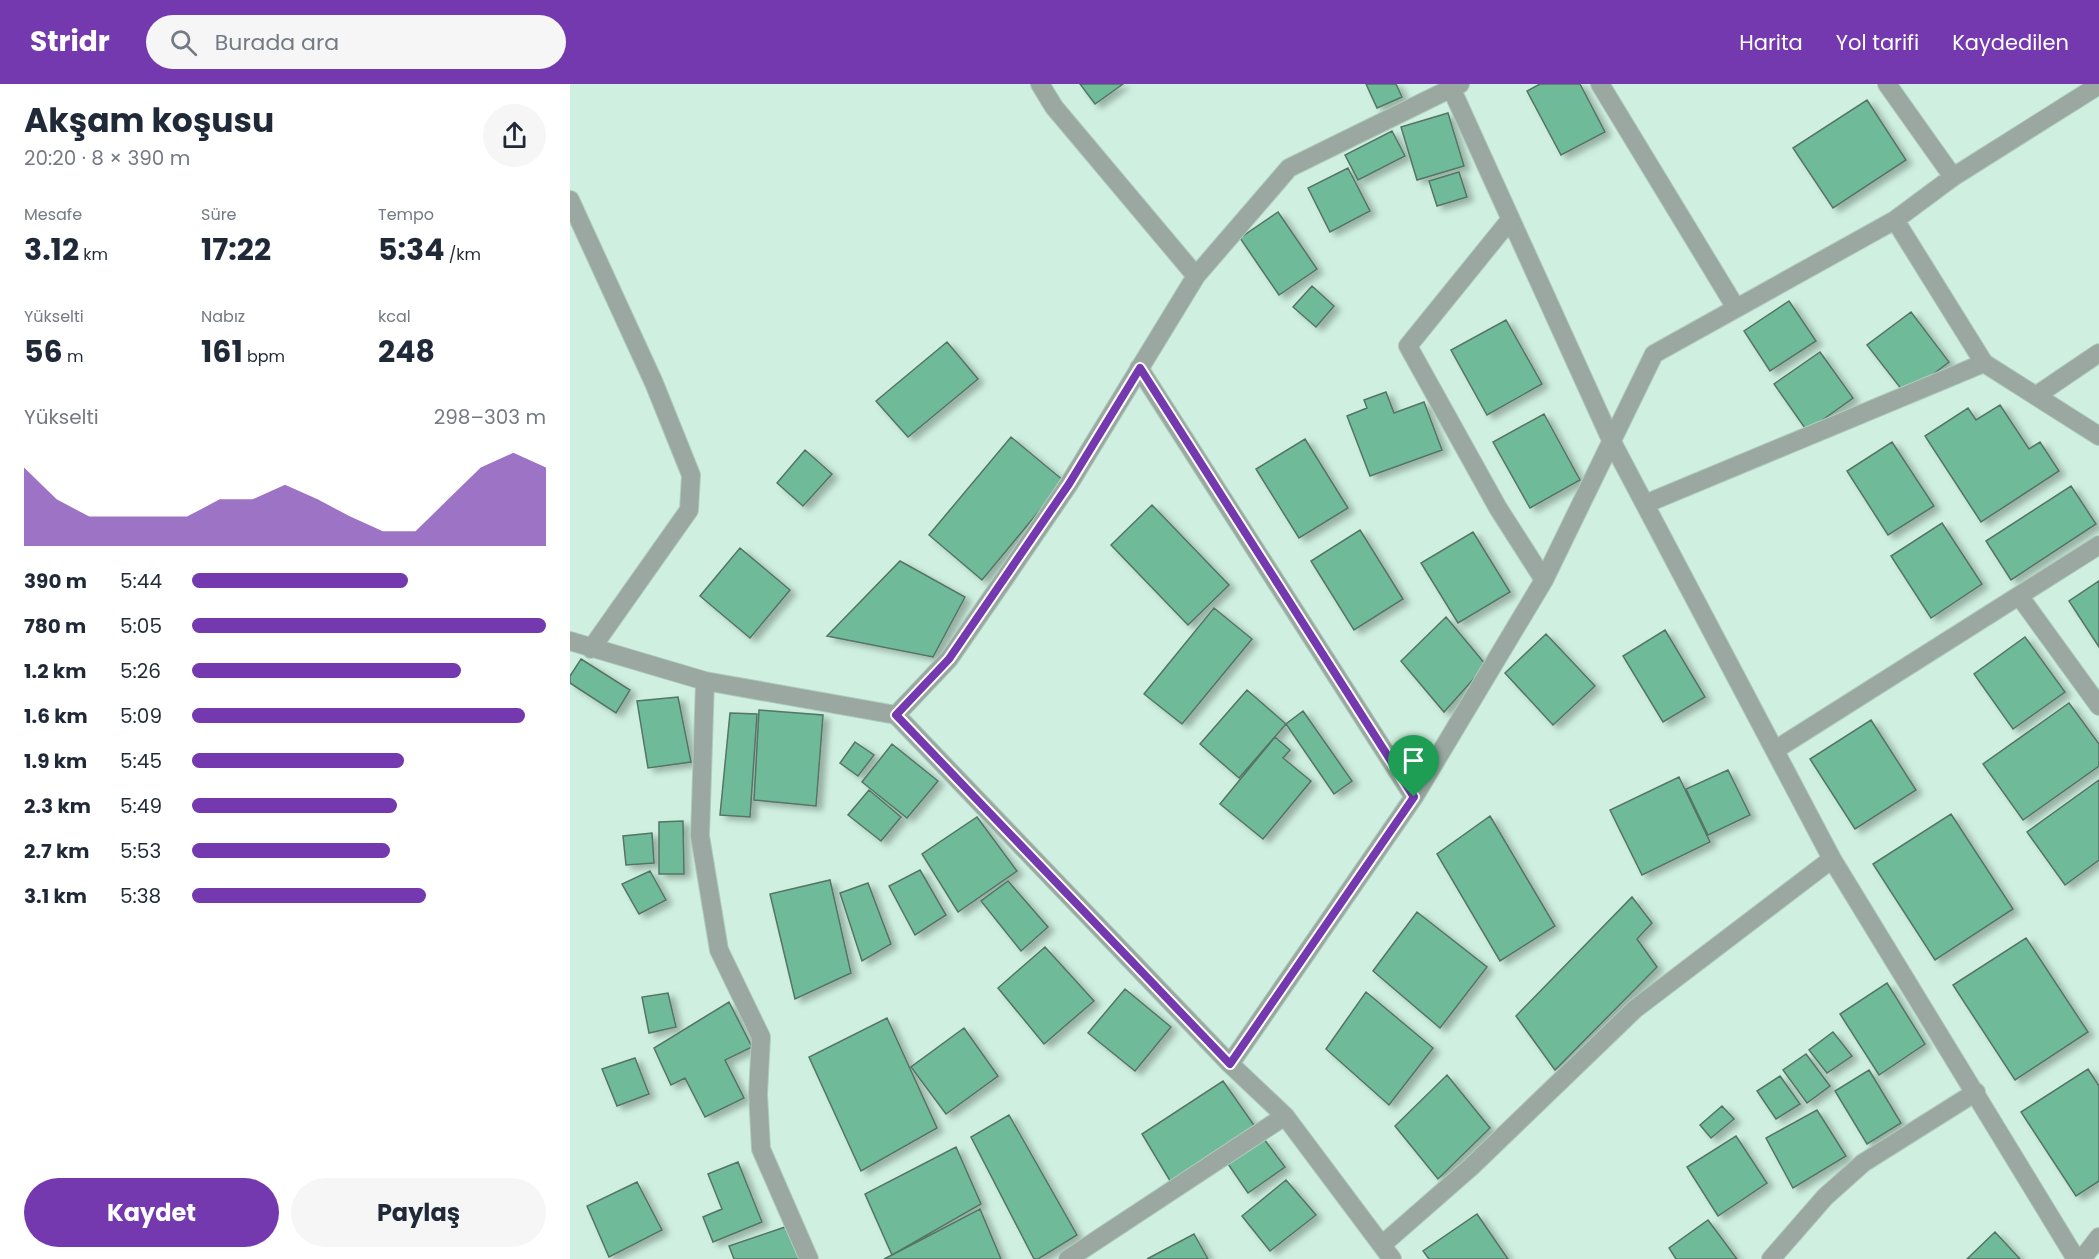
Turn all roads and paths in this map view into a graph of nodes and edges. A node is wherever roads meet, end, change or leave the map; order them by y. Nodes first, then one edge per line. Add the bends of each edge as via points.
1 (1040, 84) edge
2 (1600, 84) edge
3 (1887, 84) edge
4 (2099, 85) edge
5 (1456, 87) edge
6 (1953, 177) junction
7 (570, 200) edge
8 (1510, 220) junction
9 (1895, 220) junction
10 (1196, 276) junction
11 (1737, 309) junction
12 (2099, 353) edge
13 (1984, 363) junction
14 (1140, 368) junction
15 (2037, 395) junction
16 (2099, 436) edge
17 (1612, 442) junction
18 (1645, 504) junction
19 (2099, 545) edge
20 (1544, 580) junction
21 (2020, 597) junction
22 (570, 640) edge
23 (591, 649) junction
24 (705, 681) junction
25 (2099, 706) edge
26 (896, 715) junction
27 (1775, 750) junction
28 (1414, 797) junction
29 (1832, 859) junction
30 (1230, 1064) junction
31 (1976, 1092) junction
32 (1285, 1116) junction
33 (2099, 1237) edge
34 (1388, 1251) edge
35 (1080, 1256) edge
36 (809, 1259) edge
37 (1771, 1259) edge
38 (2076, 1259) edge
39 (2082, 1259) edge

1 - 10 street via 1054,107
2 - 11 street
3 - 6 street
4 - 6 street
5 - 8 street
5 - 10 street via 1289,168
6 - 9 street
7 - 23 street via 654,383 691,475 689,510
8 - 17 street
8 - 20 street via 1408,345 1498,508
9 - 11 street
9 - 13 street
10 - 14 street
11 - 17 street via 1654,354
12 - 15 street
13 - 15 street
13 - 18 street
14 - 26 street via 1069,484 949,659
14 - 28 street
15 - 16 street
17 - 18 street
17 - 20 street
18 - 27 street
19 - 21 street
20 - 28 street
21 - 25 street
21 - 27 street
22 - 23 street
23 - 24 street
24 - 26 street
24 - 36 street via 700,836 719,950 761,1037 761,1149
26 - 30 street
27 - 29 street
28 - 30 street
29 - 31 street
29 - 34 street via 1635,1009
30 - 32 street
31 - 37 street via 1863,1163 1825,1197
31 - 38 street
32 - 34 street
32 - 35 street
33 - 39 street

